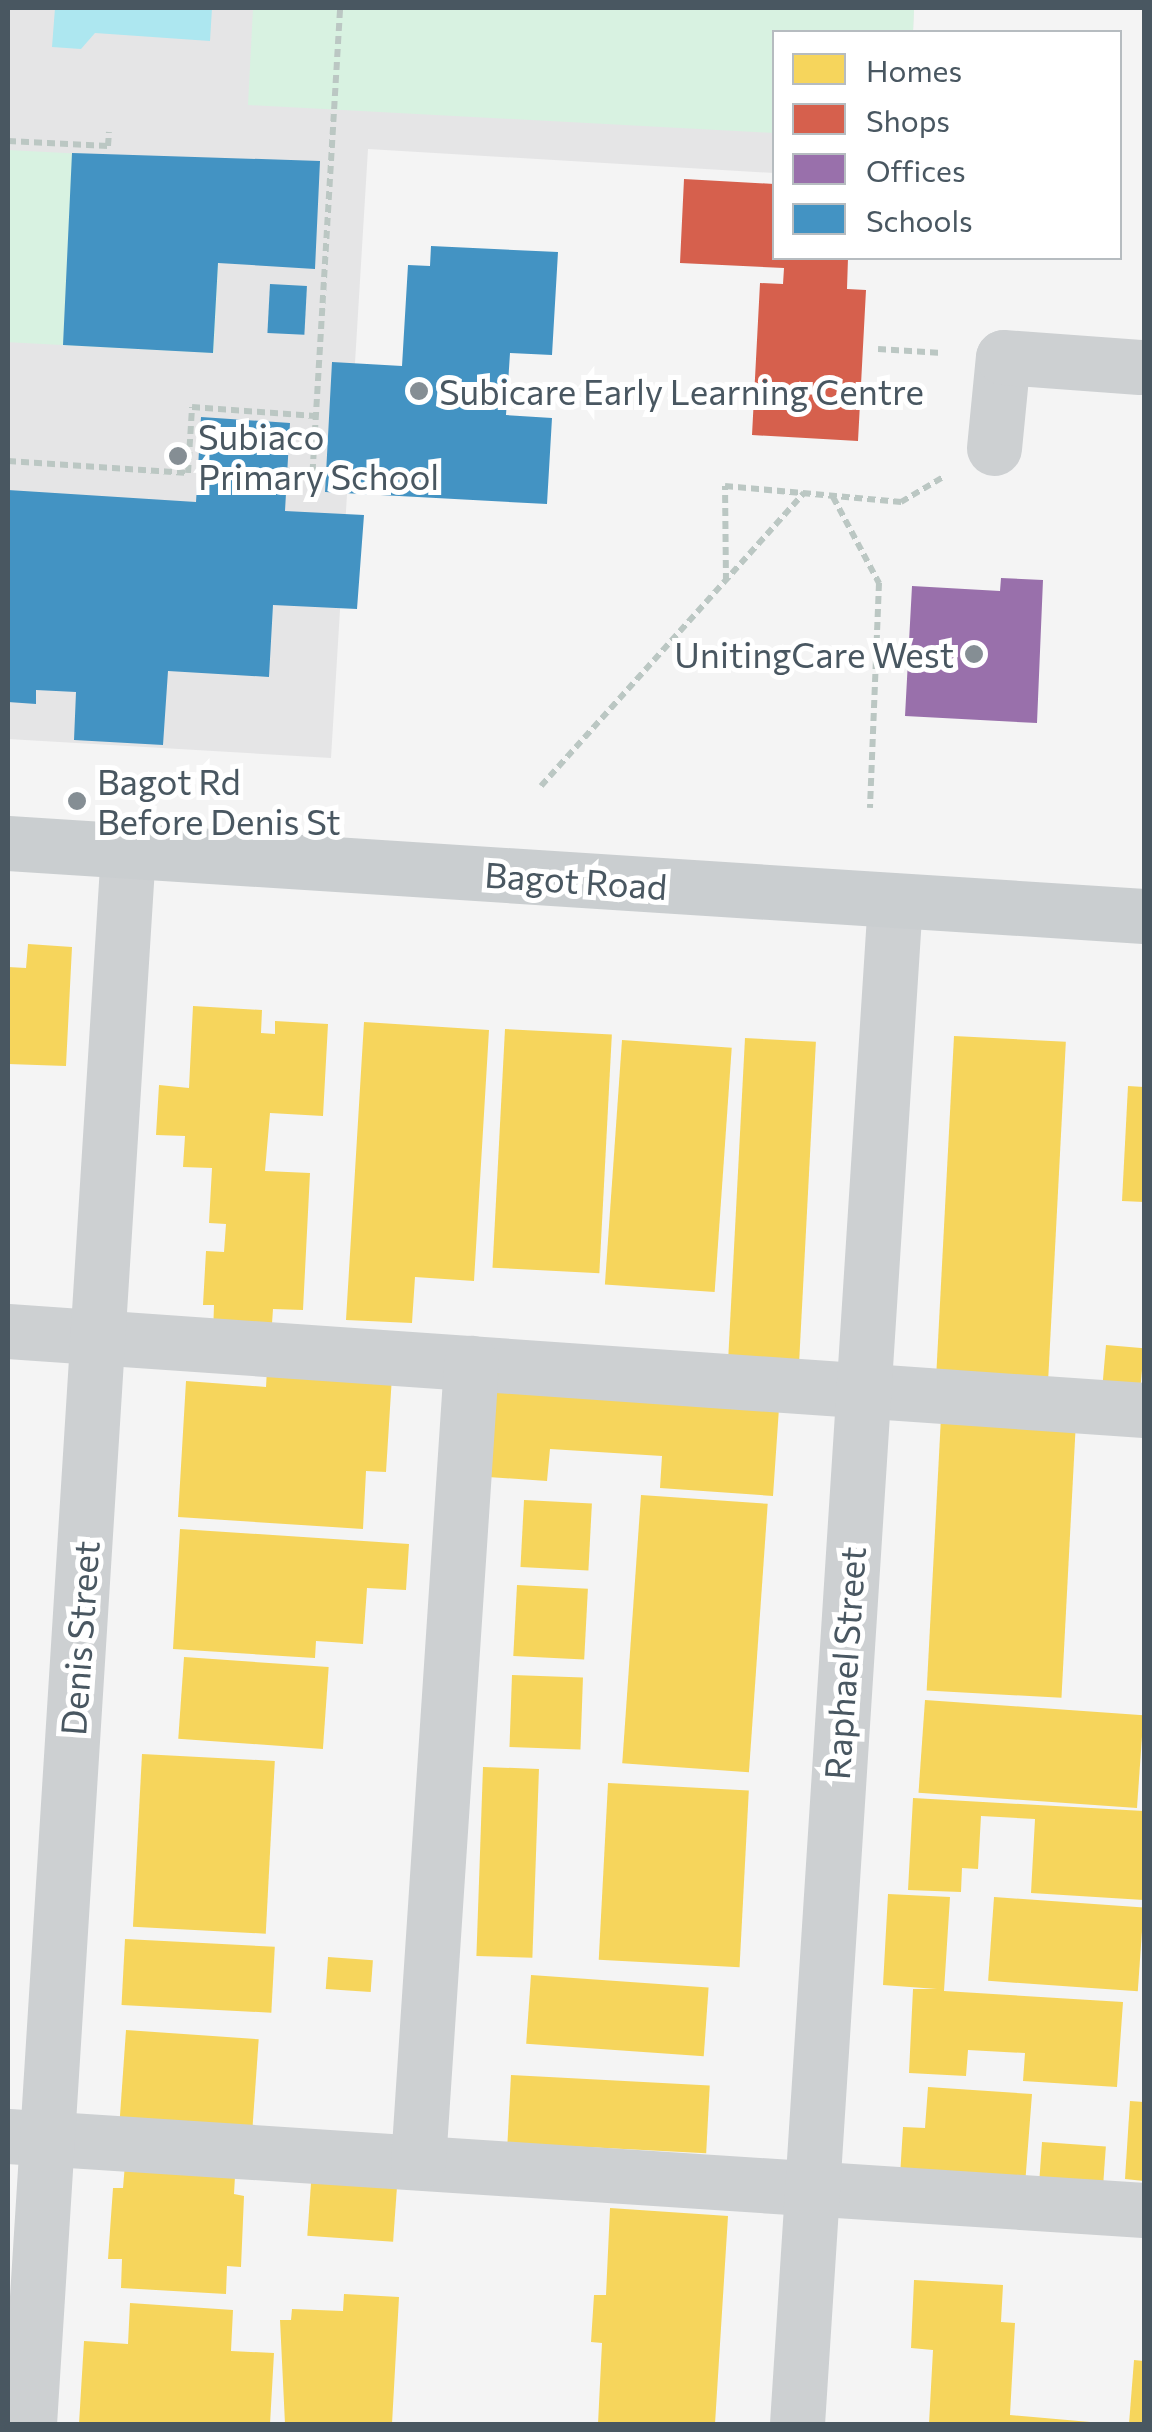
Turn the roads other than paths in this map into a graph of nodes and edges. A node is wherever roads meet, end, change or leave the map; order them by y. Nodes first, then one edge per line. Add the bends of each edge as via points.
1 (1140, 366) dead end
2 (994, 448) road end
3 (8, 843) edge
4 (128, 851) junction
5 (895, 902) junction
6 (1144, 916) edge
7 (8, 1331) edge
8 (98, 1336) junction
9 (471, 1364) junction
10 (862, 1392) junction
11 (1144, 1410) edge
12 (27, 2137) edge
13 (418, 2162) junction
14 (810, 2189) junction
15 (1144, 2210) edge
16 (29, 2424) edge
17 (797, 2424) edge

1 - 2 street via 1004,357
3 - 4 main road, Bagot Road
4 - 5 main road, Bagot Road
4 - 8 street, Denis Street
5 - 6 main road, Bagot Road
5 - 10 street, Raphael Street
7 - 8 street
8 - 9 street
8 - 12 street, Denis Street
9 - 10 street
9 - 13 street
10 - 11 street
10 - 14 street, Raphael Street
12 - 13 street
12 - 16 street, Denis Street
13 - 14 street
14 - 15 street
14 - 17 street, Raphael Street

